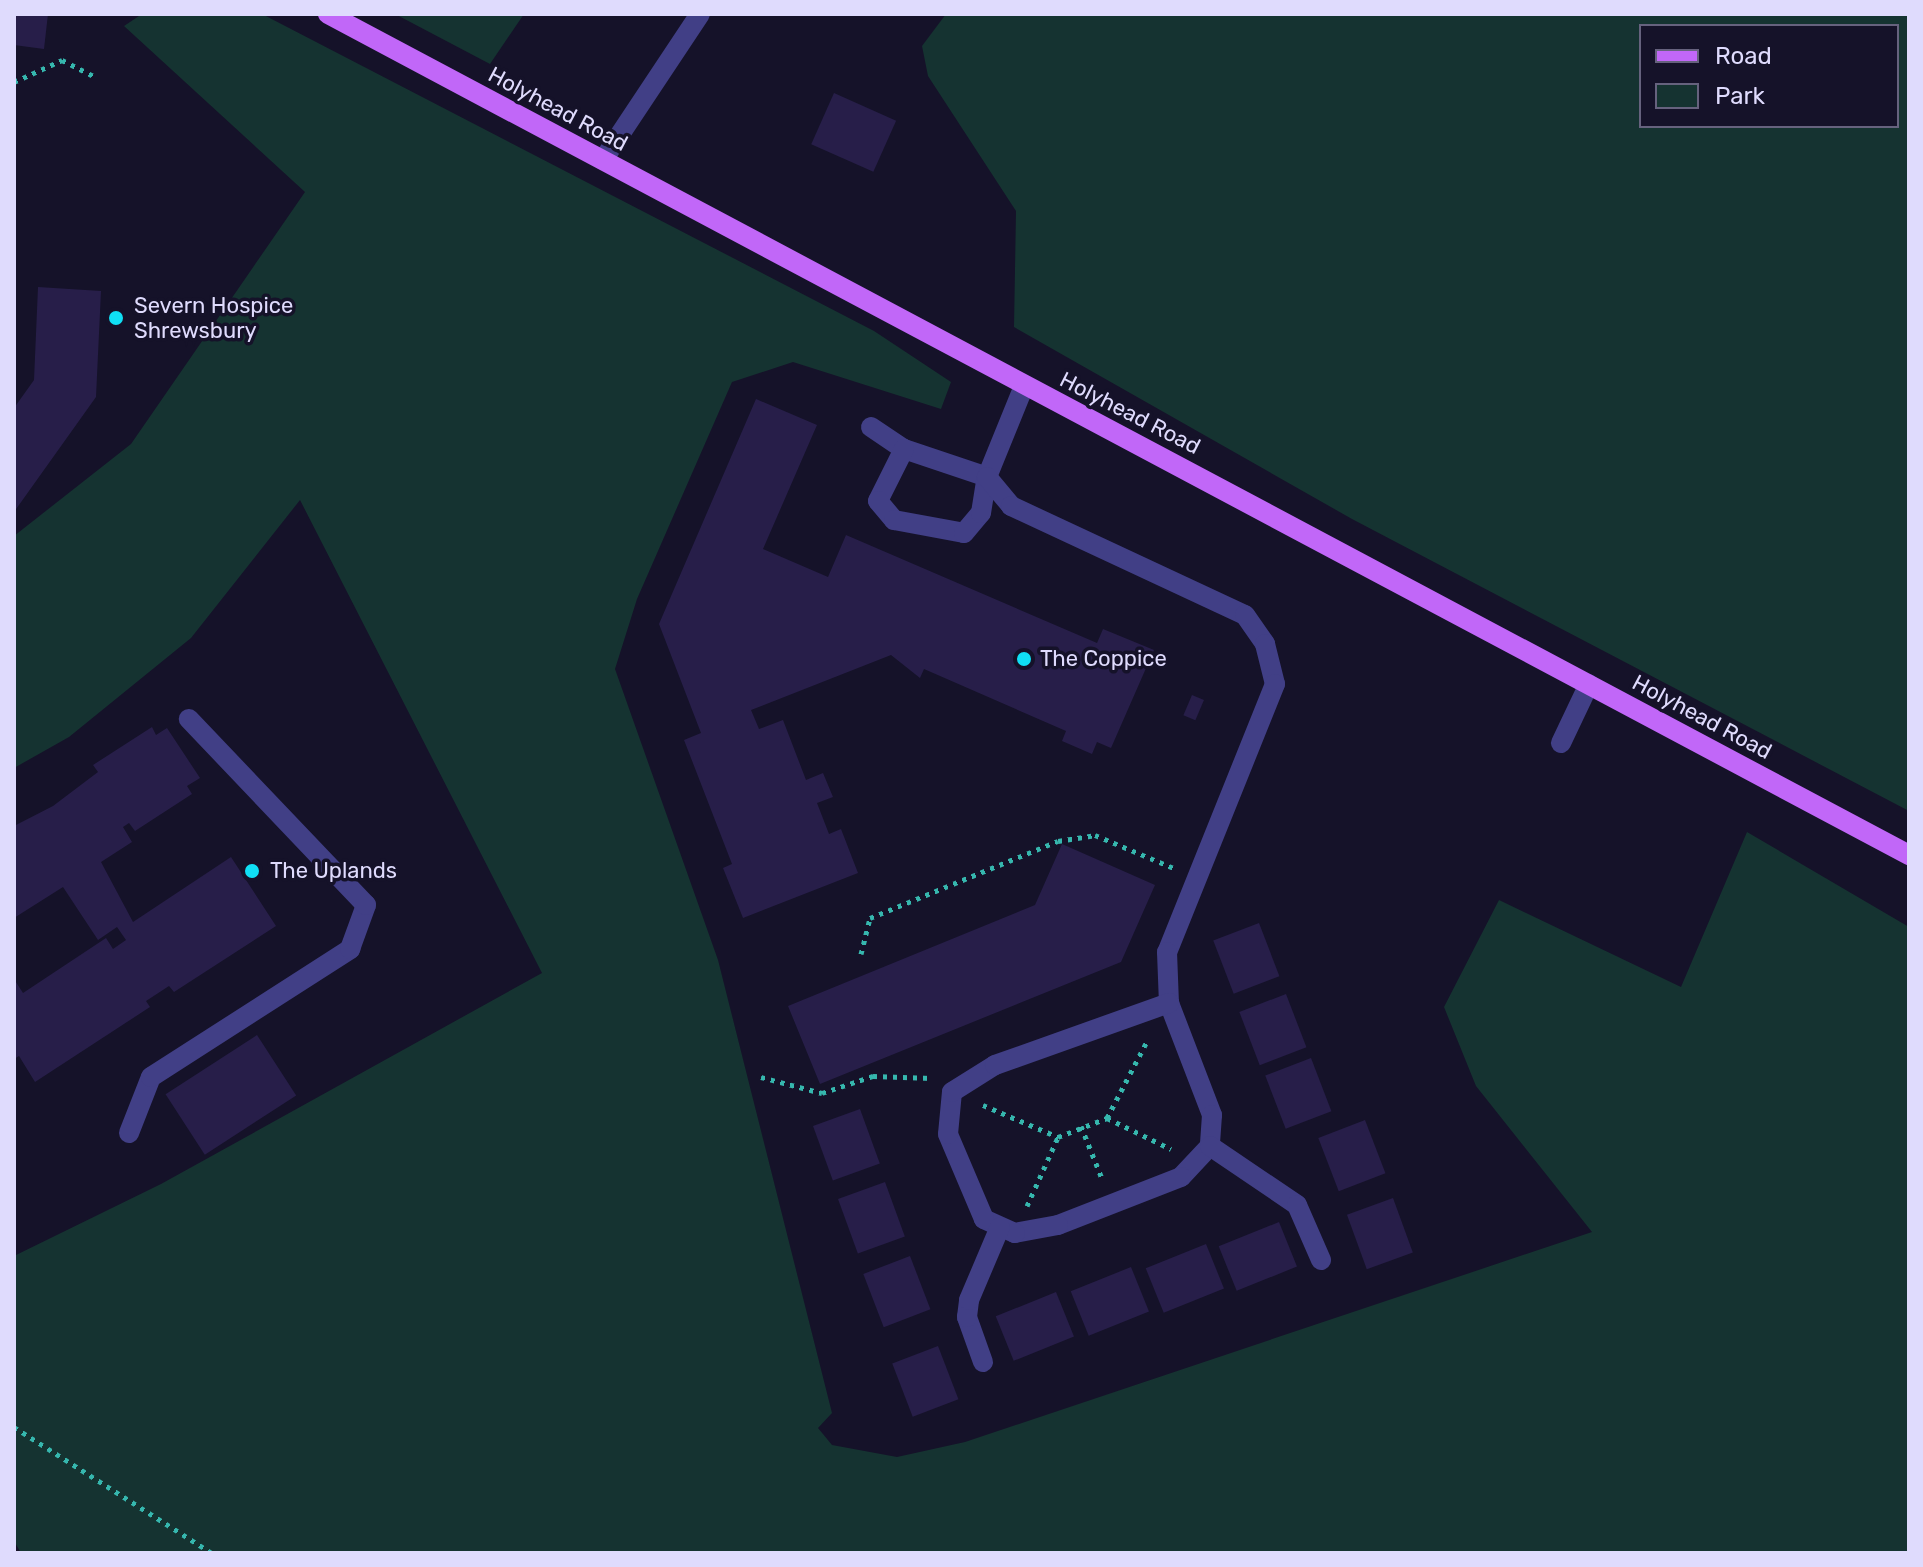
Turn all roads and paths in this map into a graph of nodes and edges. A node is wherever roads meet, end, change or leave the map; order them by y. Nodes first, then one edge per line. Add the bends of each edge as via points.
1 (328, 14) edge
2 (700, 14) edge
3 (95, 77) dead end
4 (14, 82) edge
5 (603, 160) junction
6 (1024, 386) junction
7 (871, 427) dead end
8 (904, 449) junction
9 (987, 477) junction
10 (1589, 684) junction
11 (189, 719) dead end
12 (1561, 743) dead end
13 (1909, 855) edge
14 (1193, 876) junction
15 (861, 954) dead end
16 (1169, 1003) junction
17 (1107, 1118) dead end
18 (1081, 1126) dead end
19 (129, 1133) dead end
20 (1058, 1137) dead end
21 (1205, 1154) junction
22 (1113, 1204) junction
23 (1008, 1230) junction
24 (1321, 1260) dead end
25 (983, 1362) dead end
26 (14, 1427) edge
27 (212, 1553) edge

1 - 5 main road, Holyhead Road
2 - 5 street
3 - 4 path via 62,60
5 - 6 main road, Holyhead Road
6 - 9 street
6 - 10 main road, Holyhead Road
7 - 8 street
8 - 9 street
8 - 9 street via 878,501 894,520 964,533 981,513
9 - 14 street via 1011,506 1229,604 1265,644 1275,684 1268,711
10 - 12 street
10 - 13 main road, Holyhead Road
11 - 19 street via 366,905 350,949 151,1077
14 - 15 path via 1095,835 1058,841 870,918
14 - 16 street via 1167,952
16 - 21 street via 1212,1115
16 - 23 street via 995,1065 952,1092 948,1134 984,1219
17 - 21 path
18 - 22 path
20 - 23 path
21 - 22 street
21 - 24 street via 1297,1205
22 - 23 street
23 - 25 street via 969,1300 967,1317
26 - 27 path

